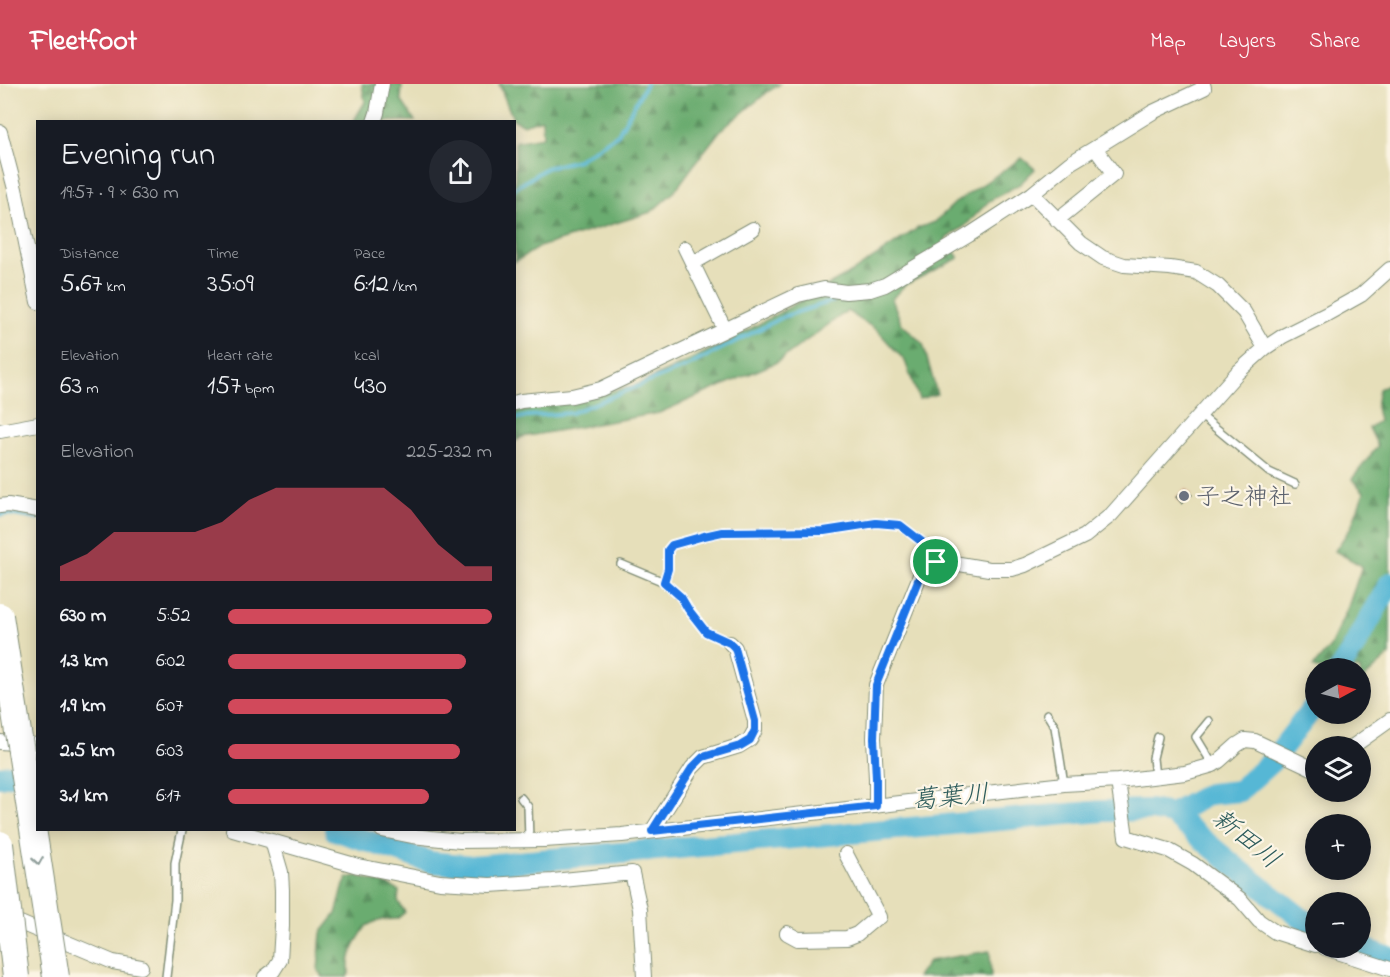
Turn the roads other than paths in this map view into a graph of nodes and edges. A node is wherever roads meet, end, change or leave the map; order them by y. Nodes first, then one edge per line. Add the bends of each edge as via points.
1 (382, 84) edge
2 (1203, 84) edge
3 (375, 120) edge
4 (0, 132) edge
5 (1095, 148) junction
6 (1032, 194) junction
7 (1058, 220) junction
8 (753, 229) dead end
9 (686, 248) dead end
10 (693, 262) junction
11 (1390, 269) edge
12 (36, 292) edge
13 (725, 330) junction
14 (1265, 348) junction
15 (516, 402) edge
16 (1200, 415) junction
17 (36, 424) edge
18 (0, 431) edge
19 (1295, 484) dead end
20 (0, 506) edge
21 (36, 510) edge
22 (936, 562) junction
23 (621, 564) dead end
24 (664, 582) junction
25 (0, 616) edge
26 (730, 643) joint
27 (1047, 714) dead end
28 (1390, 720) edge
29 (1209, 721) dead end
30 (1367, 736) edge
31 (1158, 737) dead end
32 (0, 742) edge
33 (36, 745) edge
34 (1213, 765) junction
35 (1305, 765) edge
36 (1155, 777) junction
37 (1064, 784) junction
38 (1118, 784) junction
39 (521, 798) dead end
40 (876, 806) junction
41 (182, 831) edge
42 (237, 831) edge
43 (387, 831) edge
44 (652, 831) junction
45 (529, 840) junction
46 (272, 841) junction
47 (0, 843) edge
48 (846, 854) dead end
49 (0, 914) edge
50 (787, 933) dead end
51 (1305, 942) edge
52 (1356, 958) edge
53 (141, 967) dead end
54 (1390, 969) edge
55 (16, 977) edge
56 (56, 977) edge
57 (166, 977) edge
58 (265, 977) edge
59 (644, 977) edge

1 - 3 street
2 - 5 street via 1204,88 1153,112
4 - 12 street
5 - 6 street
5 - 7 street via 1114,174
6 - 7 street
6 - 13 street via 885,285 870,290 824,289 798,295
7 - 14 street via 1080,243 1103,258 1124,265 1196,272 1218,286 1244,312
8 - 10 street
9 - 10 street
10 - 13 street
11 - 14 street via 1361,295
13 - 15 street via 601,389
14 - 16 street
16 - 19 lane via 1269,472
16 - 22 street via 1111,515 1085,536 1012,569
17 - 18 street
20 - 21 street
22 - 24 lane via 933,552 900,525 876,523 824,531 722,532 672,545
22 - 40 street via 921,573 876,685
23 - 24 lane
24 - 26 lane via 681,597 706,632
25 -> 56 highway, bridge
26 - 44 street via 735,648 755,730 750,740 740,746 703,757
27 - 37 lane via 1055,727
28 - 30 street
29 - 34 lane via 1196,737
31 - 36 lane via 1153,758
32 - 33 street
34 - 35 street via 1245,740 1256,741
34 - 36 street
36 - 38 street
37 - 38 street
37 - 40 street
38 - 51 street via 1126,837 1168,850 1193,864 1240,899 1259,921 1275,932
39 - 45 lane via 528,807
40 - 44 street
41 - 57 lane via 175,862
42 - 46 street
43 - 45 street via 460,841
44 - 45 street
46 - 58 street via 281,872 282,926 280,960
46 - 59 street via 358,866 440,882 490,885 632,873 640,909
47 - 55 highway, bridge
48 - 50 street via 879,917 847,938 798,939
49 - 53 street via 113,962
52 - 54 street

